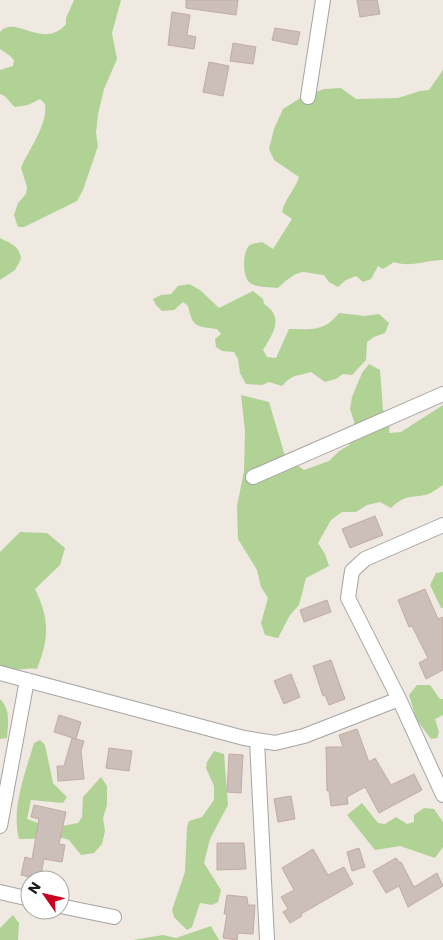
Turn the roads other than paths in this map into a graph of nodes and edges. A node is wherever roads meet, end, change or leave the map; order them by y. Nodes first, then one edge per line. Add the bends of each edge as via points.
1 (323, 0) edge
2 (308, 97) dead end
3 (443, 394) edge
4 (254, 477) dead end
5 (443, 525) edge
6 (0, 673) edge
7 (27, 680) junction
8 (399, 699) junction
9 (258, 741) junction
10 (443, 795) edge
11 (0, 826) edge
12 (0, 892) edge
13 (20, 897) edge
14 (70, 908) edge
15 (114, 917) dead end
16 (267, 940) edge

1 - 2 street
3 - 4 street
5 - 8 street via 365,559 352,572 348,598
6 - 7 street
7 - 9 street
7 - 11 street
8 - 9 street via 304,736 275,743
8 - 10 street
9 - 16 street
12 - 13 street
14 - 15 street

